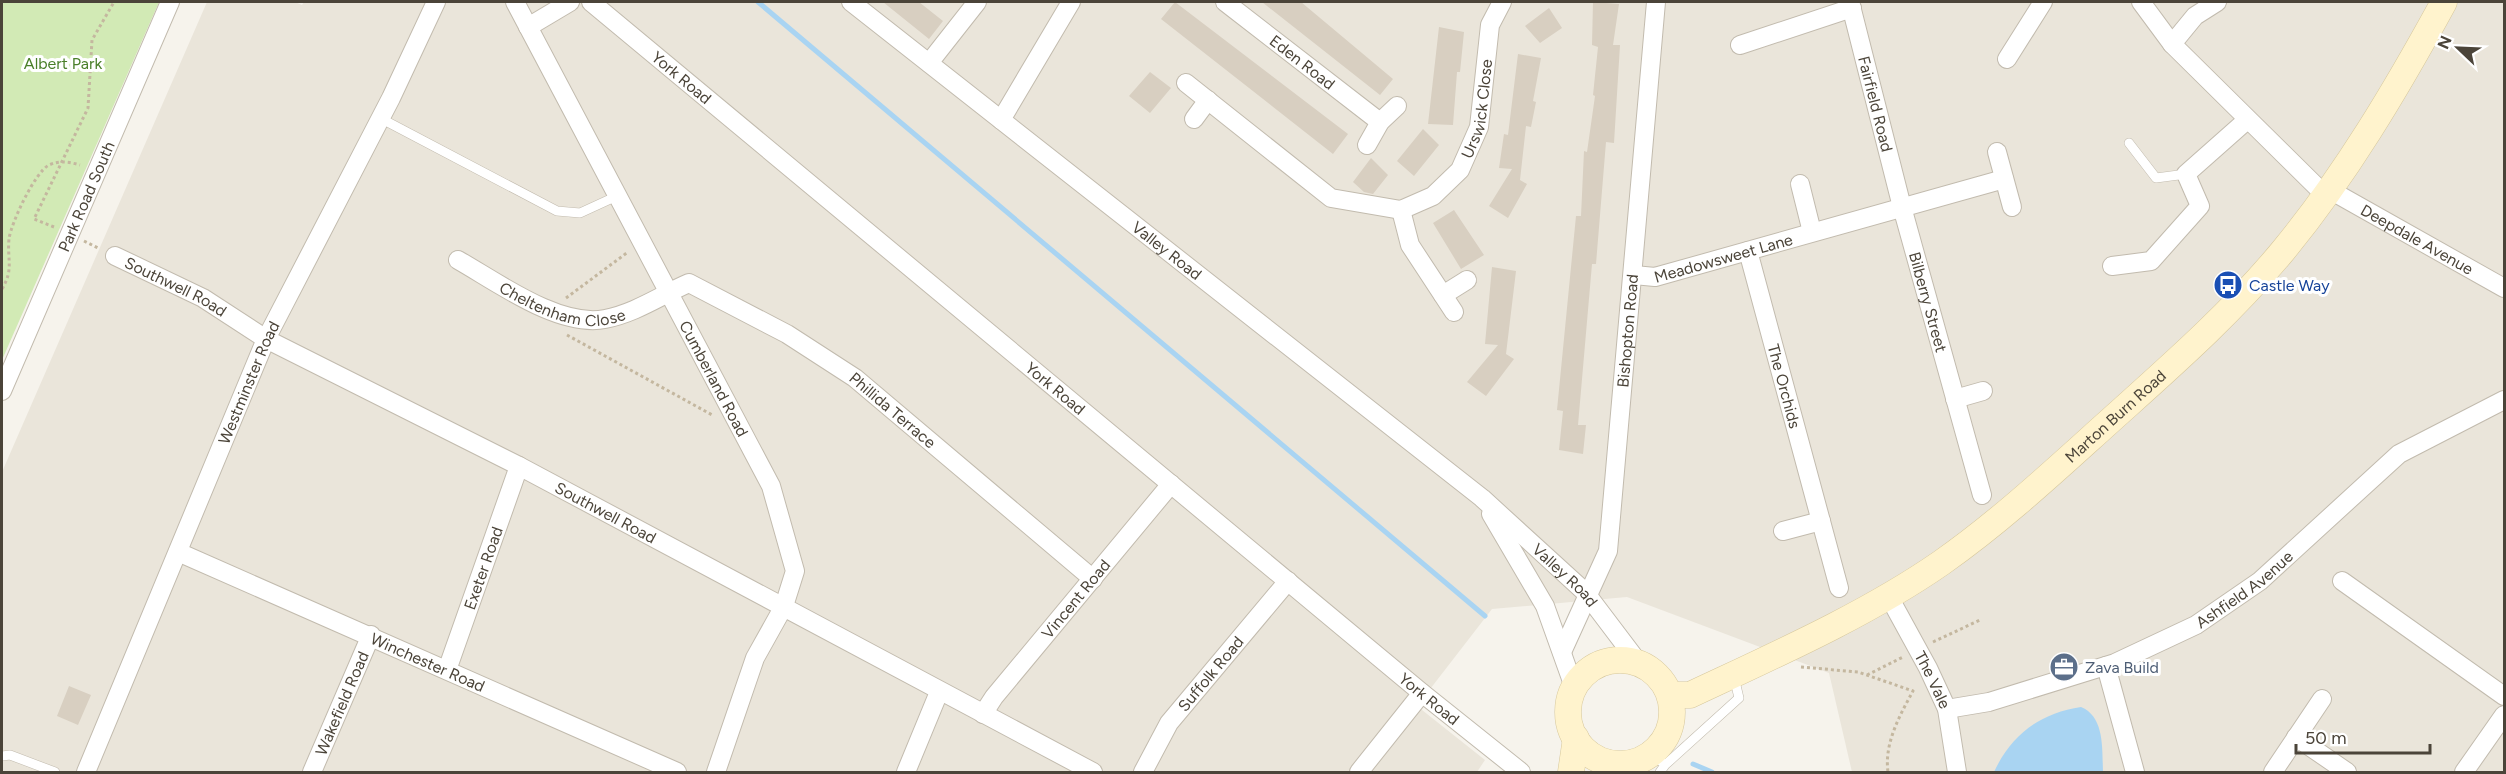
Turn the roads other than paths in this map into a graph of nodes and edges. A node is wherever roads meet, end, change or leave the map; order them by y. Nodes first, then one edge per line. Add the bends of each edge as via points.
1 (170, 2) edge
2 (513, 2) edge
3 (570, 2) edge
4 (591, 2) edge
5 (851, 2) edge
6 (977, 2) edge
7 (1071, 2) edge
8 (1225, 2) edge
9 (1502, 2) edge
10 (1656, 2) edge
11 (2043, 2) edge
12 (2141, 2) edge
13 (2217, 2) edge
14 (2444, 2) edge
15 (440, 3) edge
16 (1851, 5) edge
17 (528, 27) junction
18 (2172, 44) junction
19 (1740, 45) dead end
20 (2007, 59) dead end
21 (929, 63) junction
22 (1186, 83) dead end
23 (1208, 100) junction
24 (1397, 106) dead end
25 (380, 118) junction
26 (1194, 119) dead end
27 (1001, 120) junction
28 (2247, 120) junction
29 (1380, 122) junction
30 (2129, 143) dead end
31 (1367, 145) dead end
32 (1996, 152) dead end
33 (2186, 174) junction
34 (2004, 179) junction
35 (1800, 184) dead end
36 (2328, 193) junction
37 (617, 196) junction
38 (1902, 207) junction
39 (2012, 207) dead end
40 (1401, 210) junction
41 (1812, 232) junction
42 (1748, 251) junction
43 (115, 256) dead end
44 (458, 260) dead end
45 (2112, 267) dead end
46 (1634, 275) junction
47 (1467, 280) dead end
48 (2505, 288) edge
49 (668, 292) junction
50 (1443, 295) junction
51 (1454, 312) dead end
52 (266, 339) junction
53 (2, 391) edge
54 (1983, 391) dead end
55 (1955, 399) junction
56 (2505, 400) edge
57 (519, 466) junction
58 (1171, 484) junction
59 (1982, 495) dead end
60 (1482, 498) junction
61 (1821, 521) junction
62 (1783, 531) dead end
63 (178, 552) junction
64 (1093, 579) junction
65 (1288, 581) junction
66 (2342, 581) dead end
67 (1839, 588) dead end
68 (1587, 595) junction
69 (1888, 595) junction
70 (784, 606) junction
71 (372, 636) junction
72 (1562, 652) junction
73 (1638, 662) junction
74 (2106, 666) junction
75 (447, 670) junction
76 (1733, 675) junction
77 (1574, 687) junction
78 (939, 693) junction
79 (1422, 693) junction
80 (1670, 695) junction
81 (2505, 696) edge
82 (2322, 699) dead end
83 (1947, 709) junction
84 (983, 714) junction
85 (2505, 715) edge
86 (2296, 737) junction
87 (1576, 738) junction
88 (2, 756) edge
89 (1640, 765) edge
90 (1072, 767) edge
91 (55, 772) edge
92 (86, 772) edge
93 (312, 772) edge
94 (677, 772) edge
95 (716, 772) edge
96 (906, 772) edge
97 (1093, 772) edge
98 (1143, 772) edge
99 (1359, 772) edge
100 (1521, 772) edge
101 (1571, 772) edge
102 (1957, 772) edge
103 (2135, 772) edge
104 (2272, 772) edge
105 (2347, 772) edge
106 (2464, 772) edge

1 - 53 street, Park Road South
2 - 17 street, Cumberland Road
3 - 17 street
4 - 58 street, York Road
5 - 21 street, Valley Road
6 - 21 street
7 - 27 street
8 - 29 street, Eden Road
9 - 40 street, Urswick Close via 1490,25 1479,127 1460,170 1433,196
10 - 46 street, Bishopton Road
11 - 20 street
12 - 18 street
13 - 18 street via 2195,16
14 - 36 street, Marton Burn Road
15 - 25 street, Westminster Road
16 - 19 street
16 - 38 street, Fairfield Road
17 - 37 street, Cumberland Road
18 - 28 street
21 - 27 street, Valley Road
22 - 23 street
23 - 26 street
23 - 40 street via 1331,198
24 - 29 street
25 - 37 lane via 557,211 580,213
25 - 52 street, Westminster Road
27 - 60 street, Valley Road
28 - 33 street
28 - 36 street
29 - 31 street
30 - 33 lane via 2156,178
32 - 34 street
33 - 45 street via 2200,206 2151,261
34 - 38 street, Meadowsweet Lane
34 - 39 street
35 - 41 street, Meadowsweet Lane
36 - 48 street, Deepdale Avenue
36 - 69 street, Marton Burn Road via 2242,297 2157,379 2001,518 1940,564
37 - 49 street, Cumberland Road
38 - 41 street, Meadowsweet Lane
38 - 55 street, Bilberry Street
40 - 50 street via 1410,245
41 - 42 street, Meadowsweet Lane
42 - 46 street, Meadowsweet Lane via 1655,277
42 - 61 street, The Orchids
43 - 52 street, Southwell Road via 203,298
44 - 49 street, Cheltenham Close via 546,309 571,318 603,319 639,308
46 - 68 street, Bishopton Road via 1608,551
47 - 50 street
49 - 64 street, Phillida Terrace via 689,283 787,334 855,378
49 - 70 street, Cumberland Road via 771,486 795,571
50 - 51 street
52 - 57 street, Southwell Road
52 - 63 street, Westminster Road
54 - 55 street
55 - 59 street, Bilberry Street
56 - 74 street, Ashfield Avenue via 2399,454 2260,581 2196,625
57 - 70 street, Southwell Road
57 - 75 street, Exeter Road
58 - 64 street, Vincent Road
58 - 65 street, York Road
60 - 68 street, Valley Road
60 - 72 street, Valley Road via 1545,606
61 - 62 street
61 - 67 street, The Orchids
63 - 71 street, Winchester Road
63 - 92 street, Westminster Road
64 - 84 street, Vincent Road
65 - 79 street, York Road
65 - 98 street, Suffolk Road via 1169,723
66 - 81 street
68 - 72 street, Bishopton Road
68 - 73 street, Valley Road
69 - 76 street, Marton Burn Road
69 - 83 street, The Vale
70 - 78 street, Southwell Road
70 - 95 street, Cumberland Road via 755,658
71 - 75 street, Winchester Road
71 - 93 street, Wakefield Road
72 - 77 street, Valley Road
73 - 77 street via 1616,660 1595,666
73 - 80 street via 1663,681
74 - 83 street, Ashfield Avenue via 1989,702
74 - 103 street
75 - 94 street, Winchester Road
76 - 80 street, Marton Burn Road via 1690,695
76 - 89 lane via 1739,698
77 - 87 street via 1568,713
78 - 84 street, Southwell Road
78 - 96 street
79 - 99 street
79 - 100 street, York Road
80 - 89 street via 1670,727 1663,741
82 - 86 street
83 - 102 street, The Vale
84 - 90 street, Southwell Road
85 - 106 street
86 - 104 street
86 - 105 street
87 - 89 street via 1595,757
87 - 101 street
88 - 91 lane via 10,755
90 - 97 street, Southwell Road

